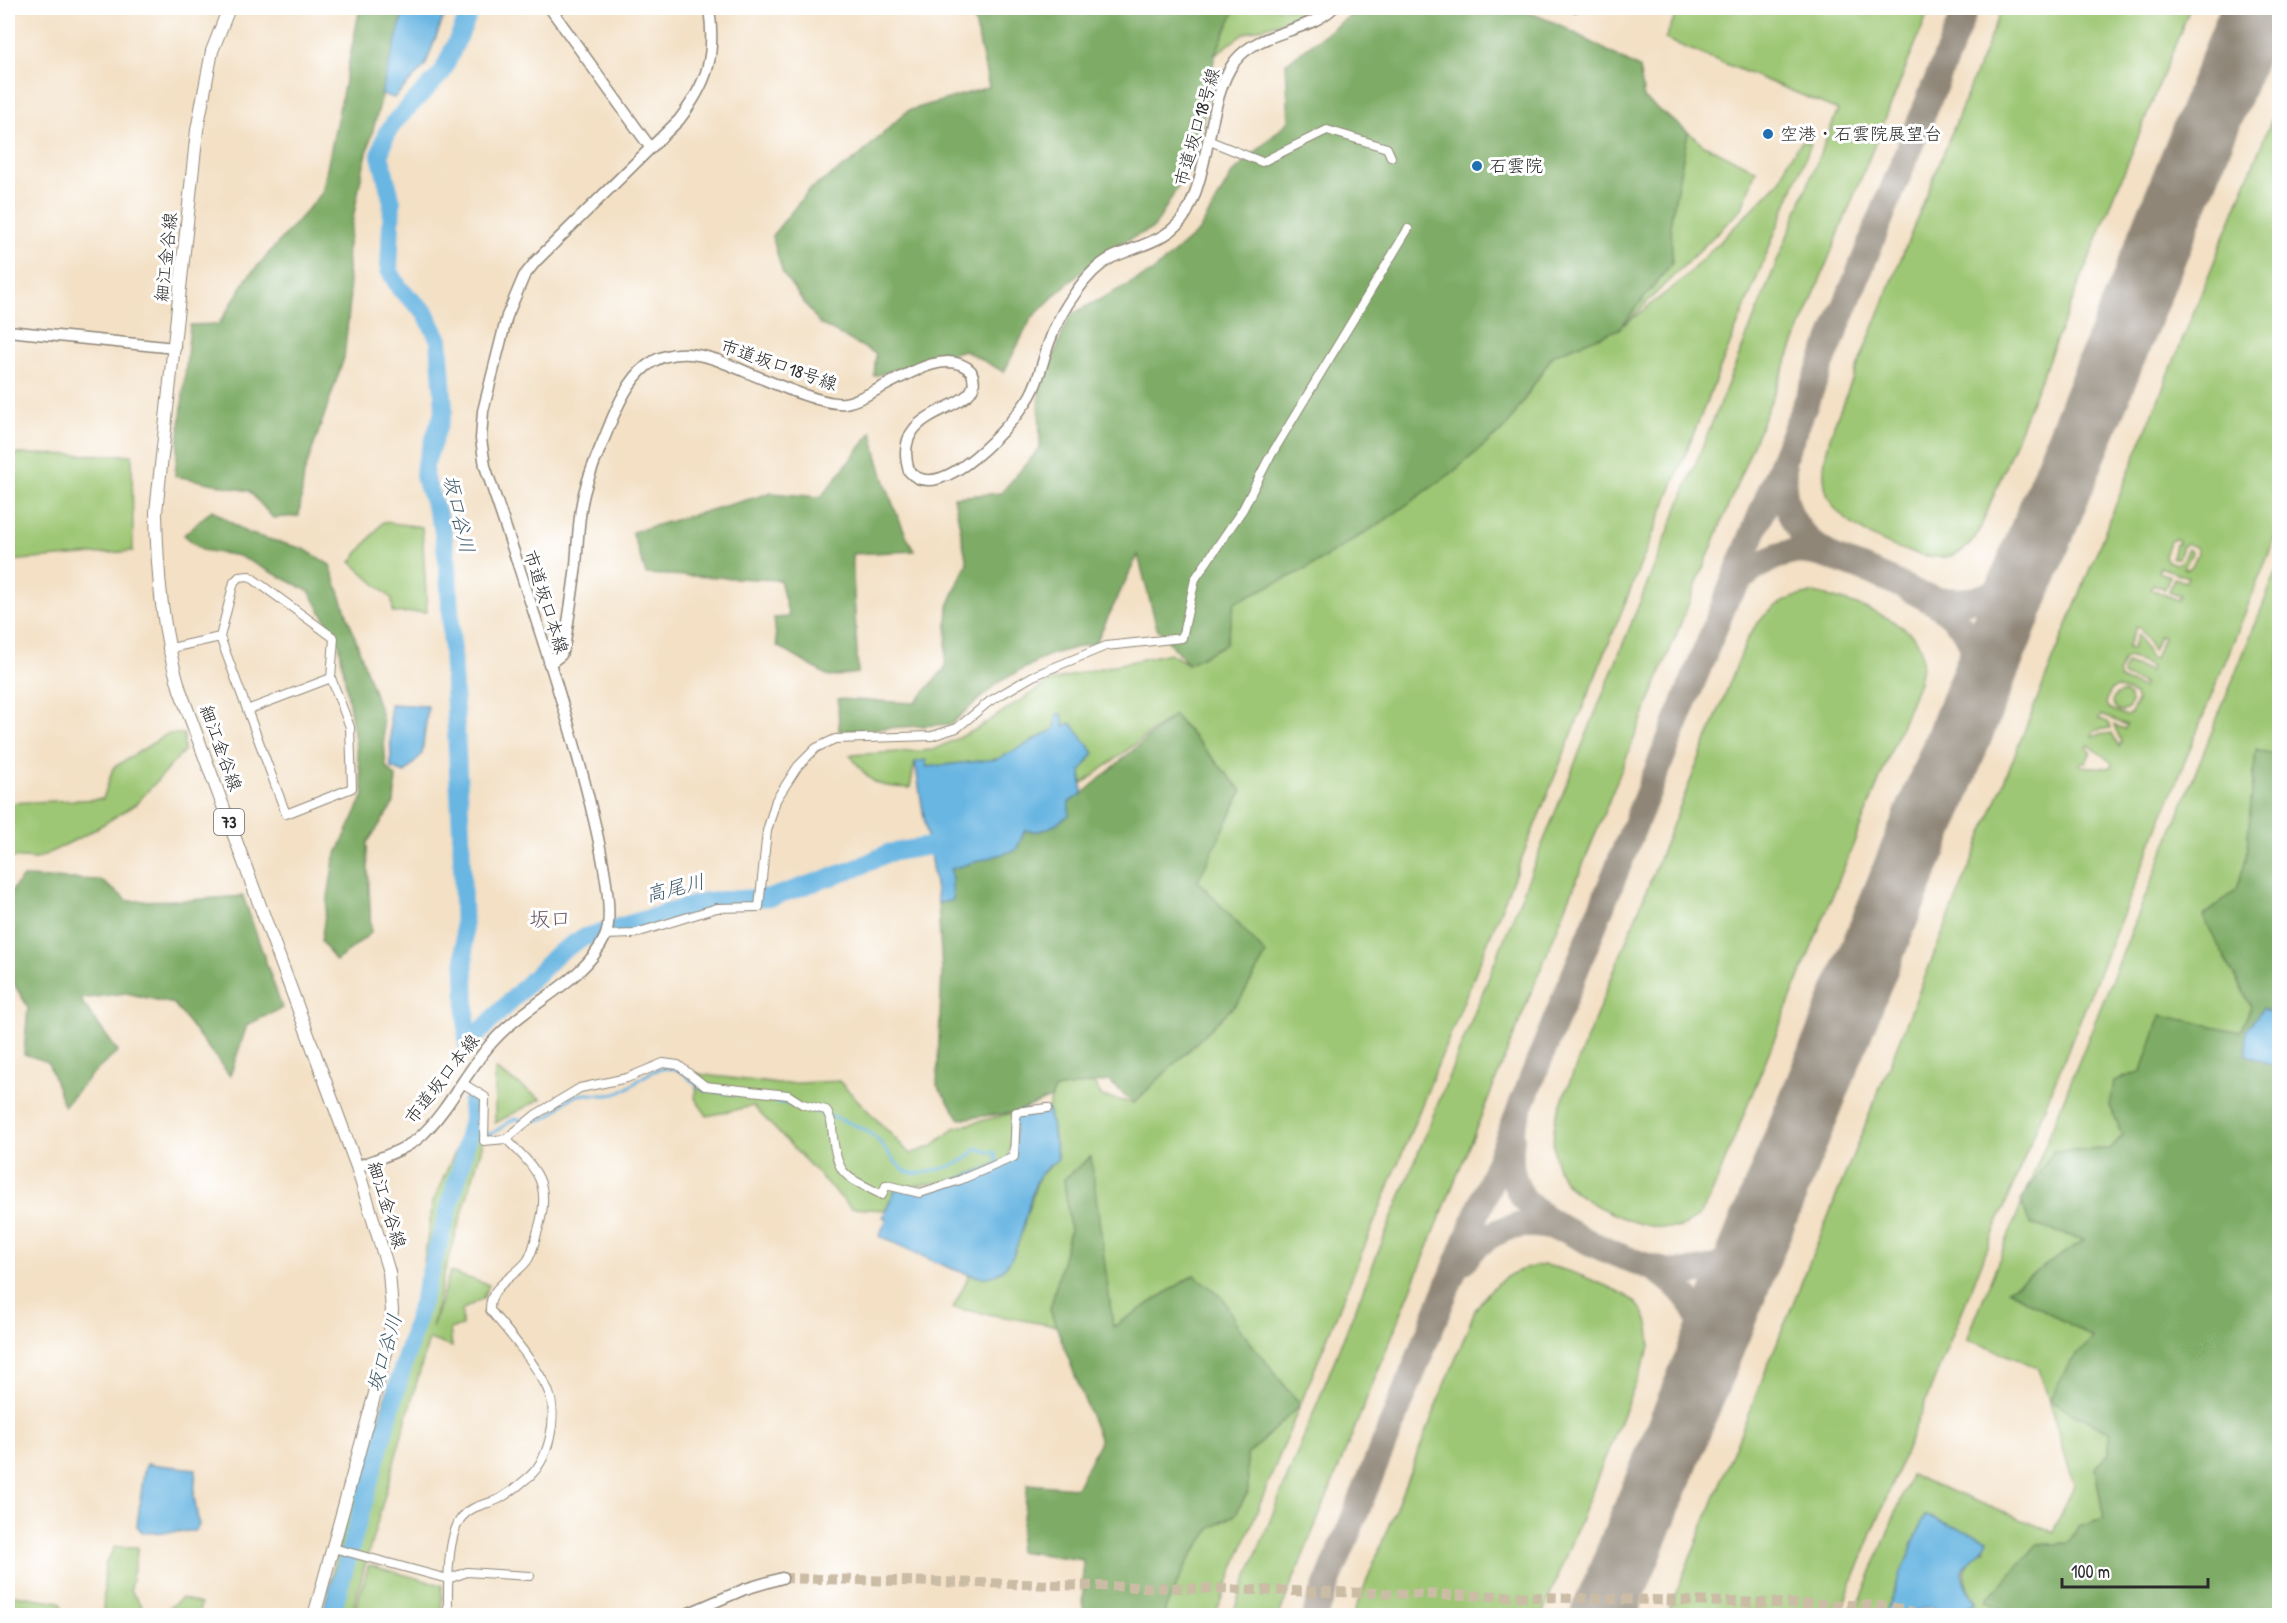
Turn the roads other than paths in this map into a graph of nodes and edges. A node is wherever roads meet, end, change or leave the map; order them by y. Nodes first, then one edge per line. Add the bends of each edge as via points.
1 (229, 8) edge
2 (549, 8) edge
3 (709, 8) edge
4 (1333, 8) edge
5 (1210, 141) junction
6 (651, 147) junction
7 (1391, 157) dead end
8 (1408, 229) dead end
9 (8, 331) edge
10 (175, 348) junction
11 (220, 637) junction
12 (167, 649) junction
13 (549, 663) junction
14 (331, 678) junction
15 (247, 710) junction
16 (606, 935) junction
17 (462, 1083) junction
18 (1048, 1108) dead end
19 (506, 1139) junction
20 (357, 1167) junction
21 (337, 1549) junction
22 (530, 1576) dead end
23 (782, 1578) tunnel mouth
24 (448, 1579) junction
25 (314, 1616) edge
26 (448, 1616) edge
27 (682, 1616) edge

1 - 10 main road, 細江金谷線 / 73 via 212,51 197,130
2 - 6 street
3 - 6 street, 市道坂口本線 via 713,33 709,70 679,120
4 - 5 street, 市道坂口18号線 via 1324,16 1242,52 1226,76
5 - 7 street via 1262,162 1327,130 1387,148
5 - 13 street, 市道坂口18号線 via 1195,195 1183,218 1158,240 1111,258 1090,273 1064,310 1050,338 1034,388 1023,406 970,461 942,479 914,477 907,463 908,440 925,417 957,403 972,391 974,377 959,364 939,364 904,374 843,403 696,354 664,356 645,366 621,397 586,487 565,642 561,655
6 - 13 street, 市道坂口本線 via 524,276 507,316 483,411 485,466
8 - 16 street via 1268,460 1243,509 1195,579 1182,638 1106,646 1033,676 990,701 957,728 932,736 835,739 816,748 798,766 776,800 767,831 759,907 717,908 633,934
9 - 10 street
10 - 12 main road, 細江金谷線 / 73 via 156,512
11 - 12 street
11 - 14 street via 234,582 249,576 334,638
11 - 15 street
12 - 20 main road, 細江金谷線 / 73
13 - 16 street, 市道坂口本線 via 580,768 609,902
14 - 15 street
14 - 15 street via 350,728 352,789 286,814
16 - 17 street, 市道坂口本線 via 588,964 519,1015 495,1038
17 - 19 street via 485,1097 484,1141
17 - 20 street, 市道坂口本線 via 420,1136
18 - 19 street via 1016,1112 1014,1157 920,1193 886,1185 882,1195 847,1176 837,1165 831,1117 826,1110 780,1094 705,1086 678,1065 663,1063 627,1078 580,1088
19 - 24 street via 538,1172 543,1184 544,1209 528,1260 494,1292 490,1310 513,1336 548,1390 550,1438 543,1460 528,1478 498,1499 461,1517
20 - 21 main road, 細江金谷線 / 73 via 389,1272 392,1311 389,1342
21 - 24 street
21 - 25 main road, 細江金谷線 / 73
22 - 24 street via 467,1572
23 - 27 street
24 - 26 street

